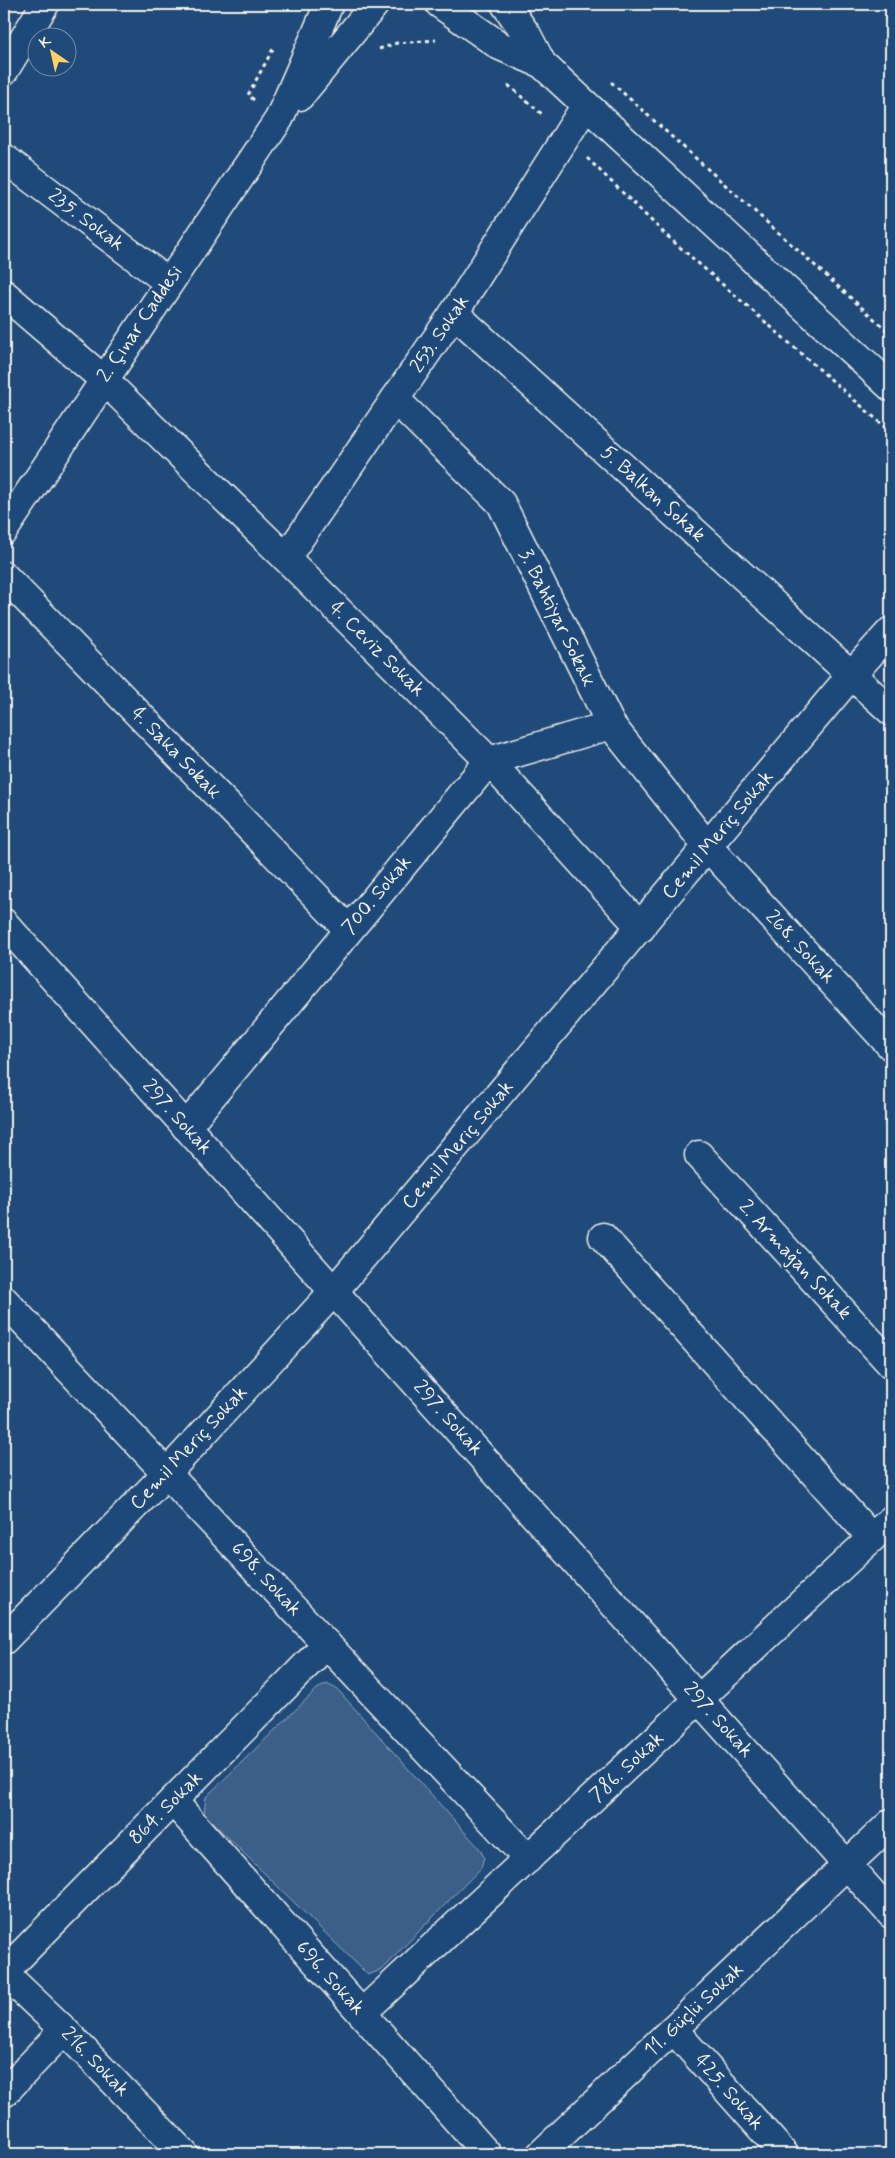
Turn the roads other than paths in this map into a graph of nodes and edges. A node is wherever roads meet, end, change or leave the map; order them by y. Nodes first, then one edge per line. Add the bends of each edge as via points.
1 (45, 4) edge
2 (329, 4) edge
3 (375, 4) edge
4 (440, 4) edge
5 (506, 4) edge
6 (542, 64) junction
7 (4, 71) edge
8 (586, 105) junction
9 (279, 119) junction
10 (4, 158) edge
11 (168, 282) junction
12 (4, 294) edge
13 (454, 313) junction
14 (103, 379) junction
15 (891, 387) edge
16 (395, 399) junction
17 (4, 530) edge
18 (286, 558) junction
19 (4, 576) edge
20 (891, 631) edge
21 (852, 674) junction
22 (891, 711) edge
23 (611, 725) junction
24 (489, 762) junction
25 (708, 847) junction
26 (4, 923) edge
27 (640, 928) junction
28 (348, 929) junction
29 (891, 1046) edge
30 (186, 1127) junction
31 (699, 1155) dead end
32 (603, 1237) dead end
33 (334, 1291) junction
34 (6, 1308) edge
35 (891, 1364) edge
36 (166, 1474) junction
37 (882, 1529) edge
38 (4, 1640) edge
39 (327, 1644) junction
40 (700, 1700) junction
41 (173, 1801) junction
42 (891, 1823) edge
43 (528, 1859) junction
44 (847, 1865) junction
45 (891, 1914) edge
46 (4, 1972) edge
47 (362, 2013) junction
48 (673, 2029) junction
49 (64, 2030) junction
50 (4, 2093) edge
51 (184, 2154) edge
52 (488, 2154) edge
53 (541, 2154) edge
54 (784, 2154) edge

1 - 7 street
2 - 9 street
3 - 9 street
4 - 6 street via 500,46
5 - 6 street
6 - 8 street
8 - 13 street, 253. Sokak
8 - 15 street
9 - 11 street, 2. Çınar Caddesi
10 - 11 street, 235. Sokak
11 - 14 street, 2. Çınar Caddesi
12 - 14 street
13 - 16 street, 253. Sokak
13 - 21 street, 5. Balkan Sokak
14 - 17 street, 2. Çınar Caddesi
14 - 18 street, 4. Ceviz Sokak
16 - 18 street, 253. Sokak
16 - 23 street, 3. Bahtiyar Sokak via 501,503
18 - 24 street, 4. Ceviz Sokak
19 - 28 street, 4. Saka Sokak
20 - 21 street, Cemil Meriç Sokak
21 - 22 street, 5. Balkan Sokak
21 - 25 street, Cemil Meriç Sokak
23 - 24 street
23 - 25 street, 3. Bahtiyar Sokak
24 - 27 street, 4. Ceviz Sokak
24 - 28 street, 700. Sokak
25 - 27 street, Cemil Meriç Sokak
25 - 29 street, 268. Sokak
26 - 30 street, 297. Sokak
27 - 33 street, Cemil Meriç Sokak
28 - 30 street, 700. Sokak
30 - 33 street, 297. Sokak
31 - 35 street, 2. Armağan Sokak
32 - 37 street
33 - 36 street, Cemil Meriç Sokak
33 - 40 street, 297. Sokak
34 - 36 street, 698. Sokak
36 - 38 street, Cemil Meriç Sokak
36 - 39 street, 698. Sokak
37 - 40 street, 786. Sokak
39 - 41 street, 864. Sokak
39 - 43 street, 698. Sokak
40 - 43 street, 786. Sokak
40 - 44 street, 297. Sokak
41 - 46 street, 864. Sokak
41 - 47 street, 696. Sokak
42 - 44 street, 11. Güçlü Sokak
43 - 47 street, 786. Sokak
44 - 45 street, 297. Sokak
44 - 48 street, 11. Güçlü Sokak
46 - 49 street, 216. Sokak
47 - 52 street, 696. Sokak
48 - 53 street, 11. Güçlü Sokak
48 - 54 street, 425. Sokak
49 - 50 street
49 - 51 street, 216. Sokak

